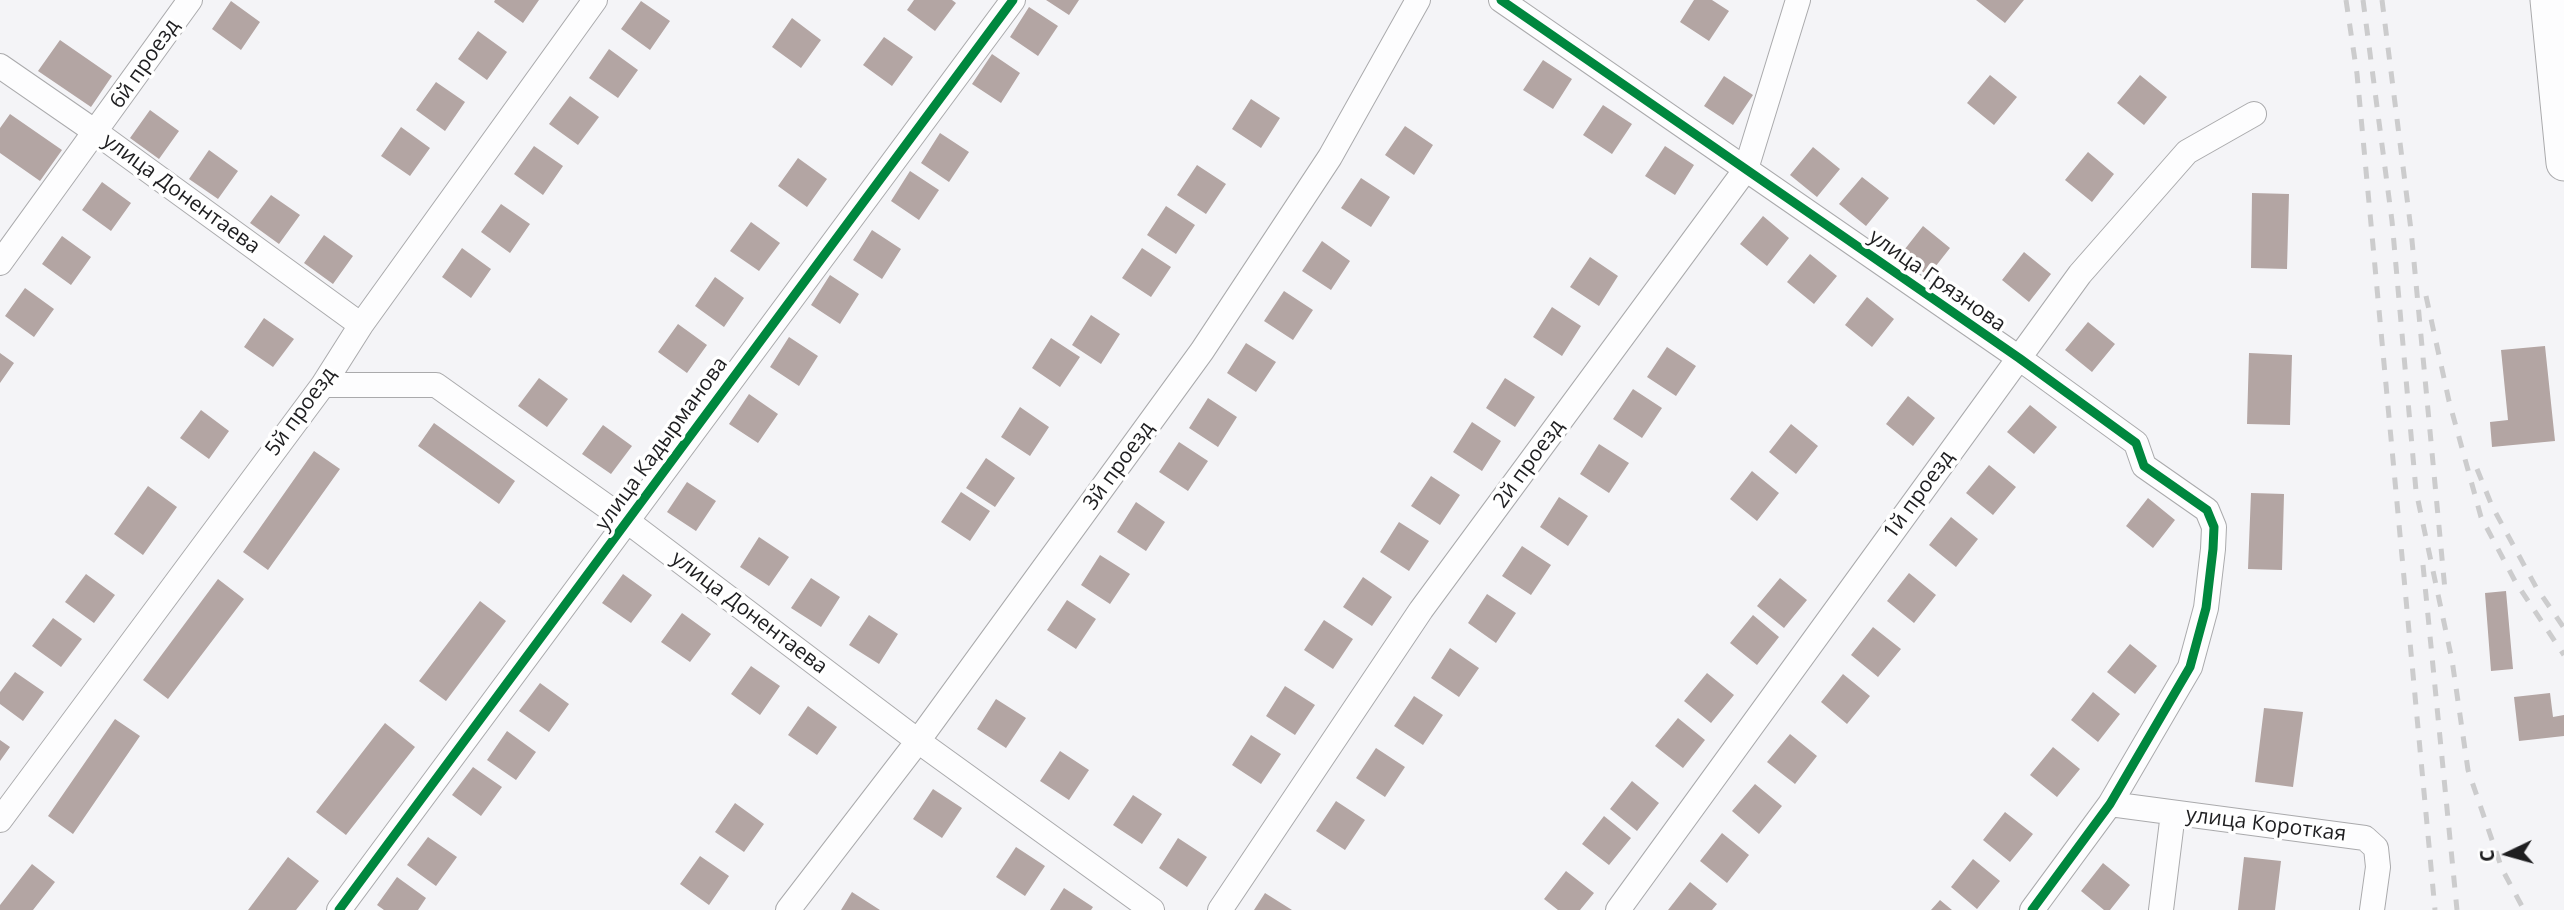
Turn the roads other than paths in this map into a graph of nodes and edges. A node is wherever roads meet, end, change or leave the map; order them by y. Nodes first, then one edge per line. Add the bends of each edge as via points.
1 (191, 0) edge
2 (595, 0) edge
3 (1013, 0) edge
4 (1418, 0) edge
5 (1501, 0) edge
6 (1798, 0) edge
7 (2548, 0) edge
8 (0, 66) edge
9 (2254, 114) dead end
10 (97, 132) junction
11 (2564, 163) edge
12 (1746, 169) junction
13 (0, 263) edge
14 (360, 325) junction
15 (2019, 358) junction
16 (323, 385) junction
17 (627, 521) junction
18 (918, 741) junction
19 (2110, 804) junction
20 (2173, 813) junction
21 (0, 820) edge
22 (339, 910) edge
23 (788, 910) edge
24 (1153, 910) edge
25 (1220, 910) edge
26 (1618, 910) edge
27 (2032, 910) edge
28 (2161, 910) edge
29 (2372, 910) edge

1 - 10 street, 6й проезд
2 - 14 street, 5й проезд
3 - 17 street, улица Кадырманова
4 - 18 street, 3й проезд via 1330,157 1202,351
5 - 12 street, улица Грязнова
6 - 12 street, 2й проезд
7 - 11 street
8 - 10 street, улица Донентаева
9 - 15 street, 1й проезд via 2187,152 2080,274
10 - 13 street, 6й проезд
10 - 14 street, улица Донентаева
12 - 15 street, улица Грязнова
12 - 25 street, 2й проезд via 1421,610
14 - 16 street, 5й проезд
15 - 19 street, улица Грязнова via 2136,443 2144,466 2207,510 2214,527 2206,608 2190,667
15 - 26 street, 1й проезд
16 - 17 street, улица Донентаева via 436,385
16 - 21 street, 5й проезд
17 - 18 street, улица Донентаева
17 - 22 street, улица Кадырманова
18 - 23 street, 3й проезд
18 - 24 street, улица Донентаева
19 - 20 street, улица Короткая
19 - 27 street, улица Грязнова
20 - 28 street, улица Короткая
20 - 29 street, улица Короткая via 2365,838 2376,848 2377,858

